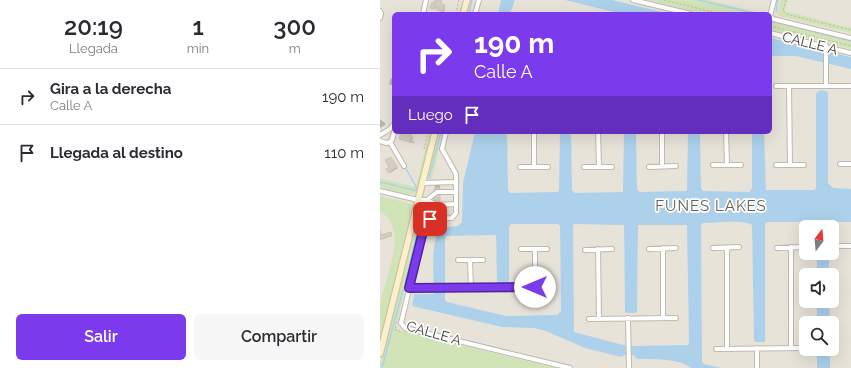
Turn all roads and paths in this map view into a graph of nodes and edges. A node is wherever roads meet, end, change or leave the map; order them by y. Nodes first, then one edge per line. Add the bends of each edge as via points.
1 (426, 0) edge
2 (459, 0) edge
3 (467, 0) edge
4 (479, 0) edge
5 (633, 0) edge
6 (664, 0) edge
7 (774, 0) edge
8 (786, 0) edge
9 (380, 11) edge
10 (423, 12) edge
11 (456, 12) edge
12 (464, 12) edge
13 (476, 12) edge
14 (683, 12) edge
15 (713, 12) edge
16 (771, 12) edge
17 (380, 18) edge
18 (772, 18) edge
19 (772, 26) edge
20 (851, 30) edge
21 (772, 33) edge
22 (851, 38) edge
23 (826, 46) junction
24 (851, 46) edge
25 (851, 52) edge
26 (776, 86) dead end
27 (789, 86) junction
28 (826, 86) junction
29 (851, 86) edge
30 (392, 126) edge
31 (394, 134) edge
32 (428, 134) edge
33 (434, 134) edge
34 (446, 134) edge
35 (534, 134) edge
36 (598, 134) edge
37 (662, 134) edge
38 (726, 134) edge
39 (380, 135) edge
40 (380, 141) edge
41 (390, 142) junction
42 (424, 149) dead end
43 (713, 164) dead end
44 (840, 164) dead end
45 (851, 164) edge
46 (727, 165) junction
47 (741, 165) dead end
48 (776, 165) dead end
49 (790, 165) junction
50 (804, 165) dead end
51 (404, 166) dead end
52 (649, 166) dead end
53 (662, 166) junction
54 (676, 166) dead end
55 (520, 167) dead end
56 (534, 167) junction
57 (548, 167) dead end
58 (584, 167) dead end
59 (599, 167) junction
60 (612, 167) dead end
61 (456, 182) junction
62 (422, 183) junction
63 (380, 191) edge
64 (456, 192) junction
65 (418, 200) junction
66 (427, 200) junction
67 (456, 204) junction
68 (840, 246) dead end
69 (851, 246) edge
70 (799, 247) edge
71 (663, 248) junction
72 (676, 248) dead end
73 (713, 248) dead end
74 (727, 248) junction
75 (739, 248) dead end
76 (777, 248) dead end
77 (791, 248) junction
78 (521, 249) dead end
79 (535, 249) junction
80 (547, 249) dead end
81 (598, 249) junction
82 (612, 249) dead end
83 (649, 249) dead end
84 (585, 250) dead end
85 (458, 260) dead end
86 (470, 260) junction
87 (483, 260) dead end
88 (535, 287) junction
89 (547, 287) dead end
90 (409, 288) junction
91 (471, 288) junction
92 (628, 318) junction
93 (663, 318) junction
94 (676, 318) dead end
95 (589, 319) dead end
96 (599, 319) junction
97 (716, 348) dead end
98 (727, 348) junction
99 (756, 348) junction
100 (791, 348) junction
101 (799, 348) edge
102 (380, 354) edge
103 (570, 368) edge
104 (628, 368) edge
105 (757, 368) edge

1 - 10 street
2 - 11 path
3 - 12 street
4 - 13 street
5 - 14 street
6 - 15 path
7 - 16 street
8 - 20 path via 783,11 786,14
9 - 17 street
18 - 22 street
19 - 24 path
21 - 23 street, CALLE A
23 - 25 street, CALLE A
23 - 28 street
26 - 27 street
27 - 28 street
27 - 49 street
28 - 29 street
30 - 39 street
31 - 41 street
32 - 42 path
33 - 62 street
34 - 61 street via 442,149 455,170
35 - 56 street
36 - 59 street
37 - 53 street
38 - 46 street
40 - 41 street
41 - 51 street
43 - 46 street
44 - 45 street
46 - 47 street
48 - 49 street
49 - 50 street
52 - 53 street
53 - 54 street
55 - 56 street
56 - 57 street
58 - 59 street
59 - 60 street
61 - 62 street
61 - 64 street
62 - 65 street
63 - 65 street
64 - 66 street via 437,192
64 - 67 street
65 - 66 street
65 - 102 street
66 - 67 street via 437,205
67 - 90 street, CALLE A via 456,213 452,218 426,220
68 - 69 street
70 - 77 street
71 - 72 street
71 - 83 street
71 - 93 street
73 - 74 street
74 - 75 street
74 - 98 street
76 - 77 street
77 - 100 street
78 - 79 street
79 - 80 street
79 - 88 street
81 - 82 street
81 - 84 street
81 - 96 street
85 - 86 street
86 - 87 street
86 - 91 street
88 - 89 street
88 - 91 street
90 - 91 street
90 - 103 street, CALLE A via 401,320 405,328
92 - 93 street
92 - 96 street
92 - 104 street
93 - 94 street
95 - 96 street
97 - 98 street
98 - 99 street
99 - 100 street
99 - 105 street
100 - 101 street

